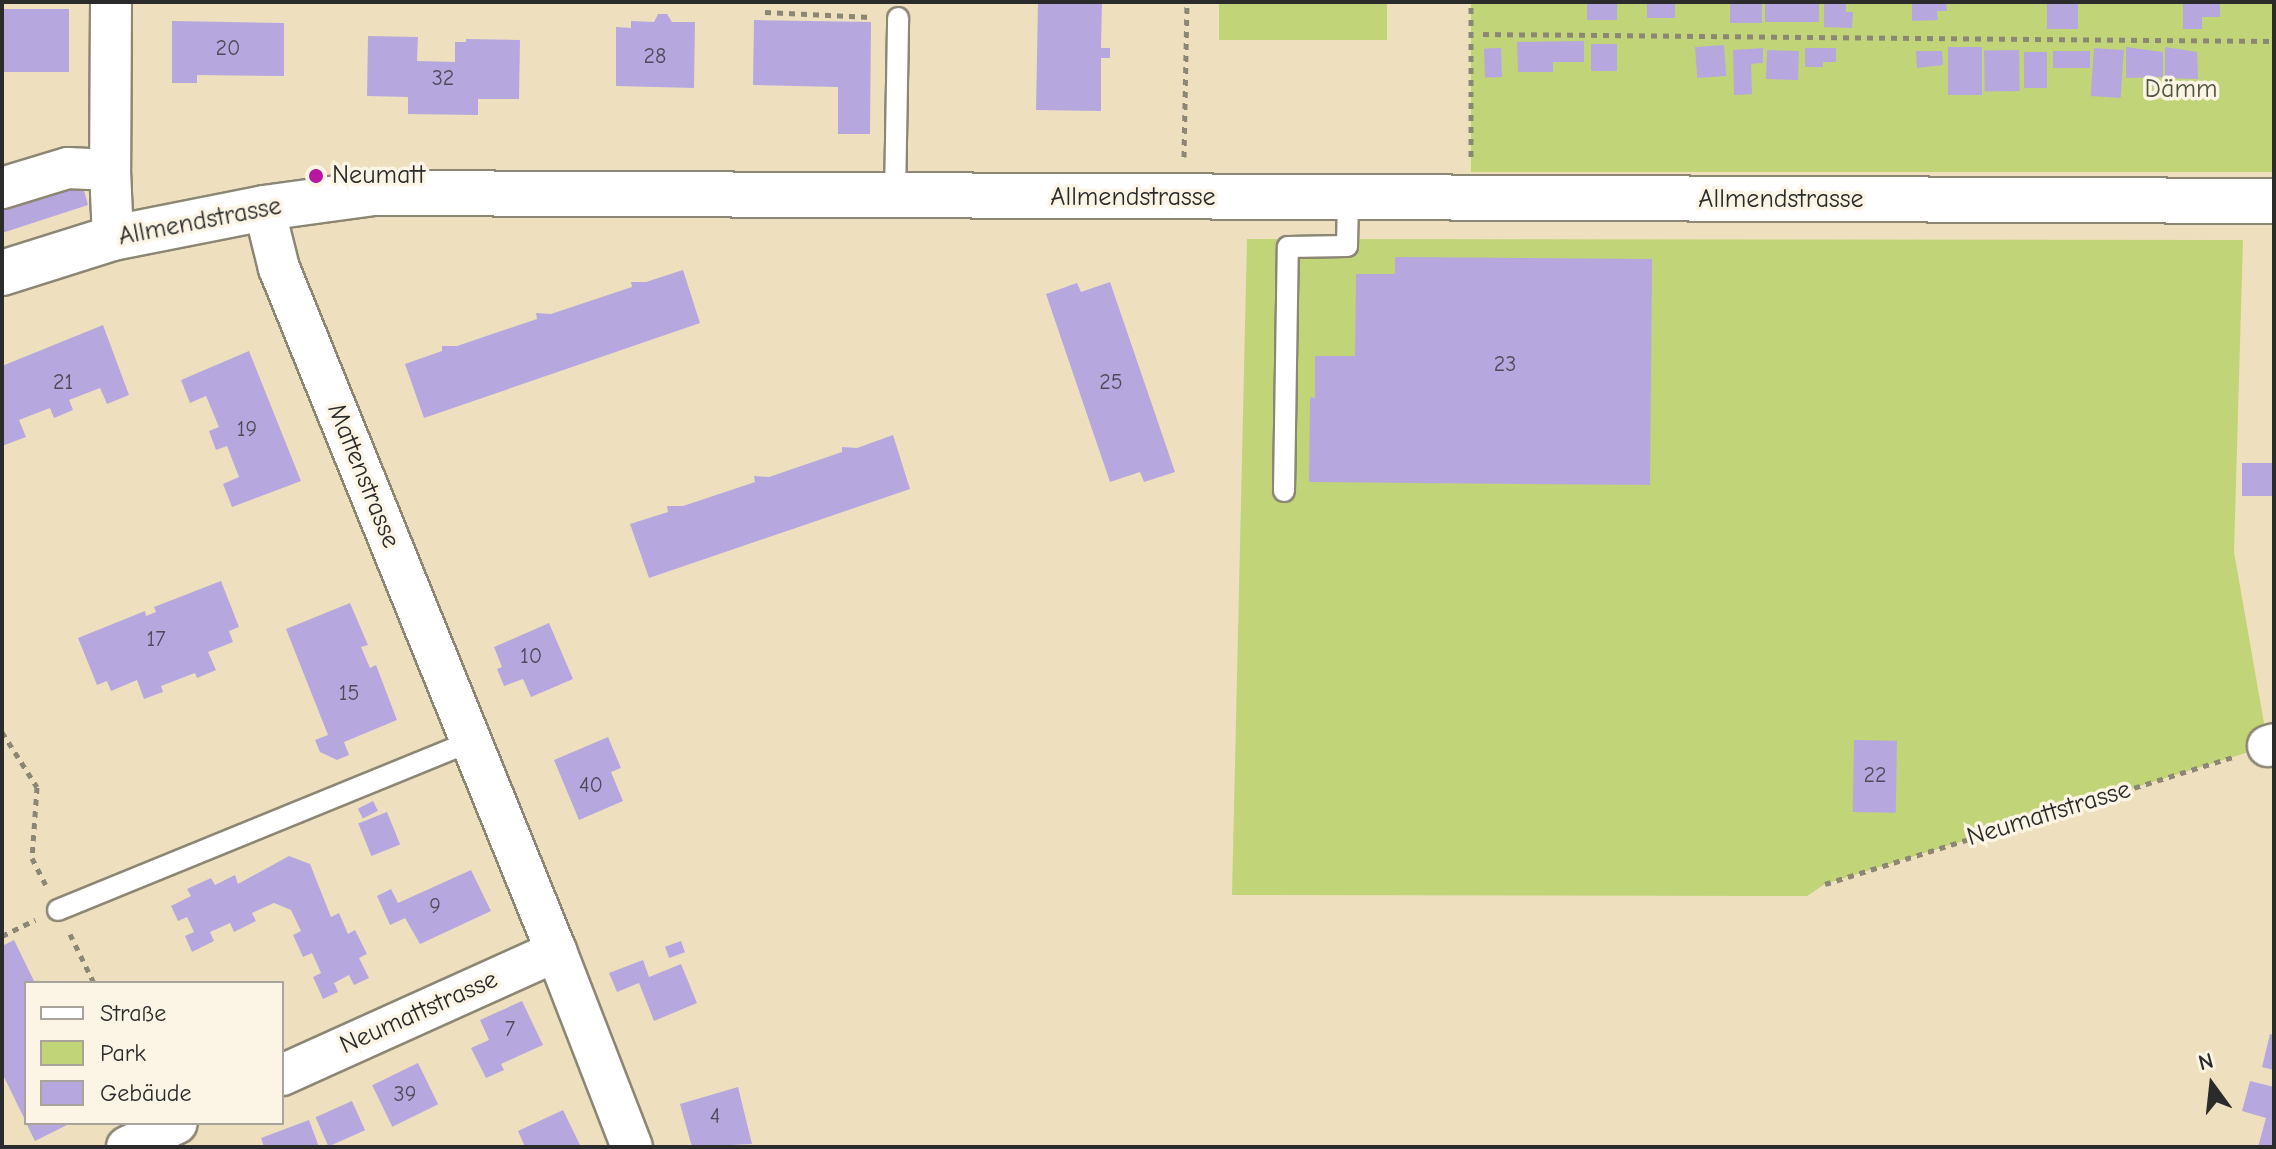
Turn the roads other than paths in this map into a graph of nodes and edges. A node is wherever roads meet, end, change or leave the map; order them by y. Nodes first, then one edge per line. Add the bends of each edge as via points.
1 (111, 2) edge
2 (898, 18) road end
3 (110, 170) junction
4 (2, 188) edge
5 (895, 198) junction
6 (1348, 198) junction
7 (2274, 201) edge
8 (264, 208) junction
9 (113, 238) junction
10 (2, 273) edge
11 (1284, 491) dead end
12 (470, 742) junction
13 (58, 910) road end
14 (556, 951) junction
15 (284, 1074) edge
16 (173, 1125) edge
17 (127, 1147) edge
18 (632, 1147) edge

1 - 3 street
2 - 5 lane
3 - 4 street via 68,168
3 - 9 street
5 - 6 main road, Allmendstrasse
5 - 8 main road, Allmendstrasse via 374,193
6 - 7 main road, Allmendstrasse
6 - 11 lane via 1347,246 1288,247
8 - 9 main road, Allmendstrasse
8 - 12 street, Mattenstrasse via 279,268
9 - 10 main road, Allmendstrasse
12 - 13 lane
12 - 14 street, Mattenstrasse
14 - 15 street, Neumattstrasse
14 - 18 street, Mattenstrasse
16 - 17 street

